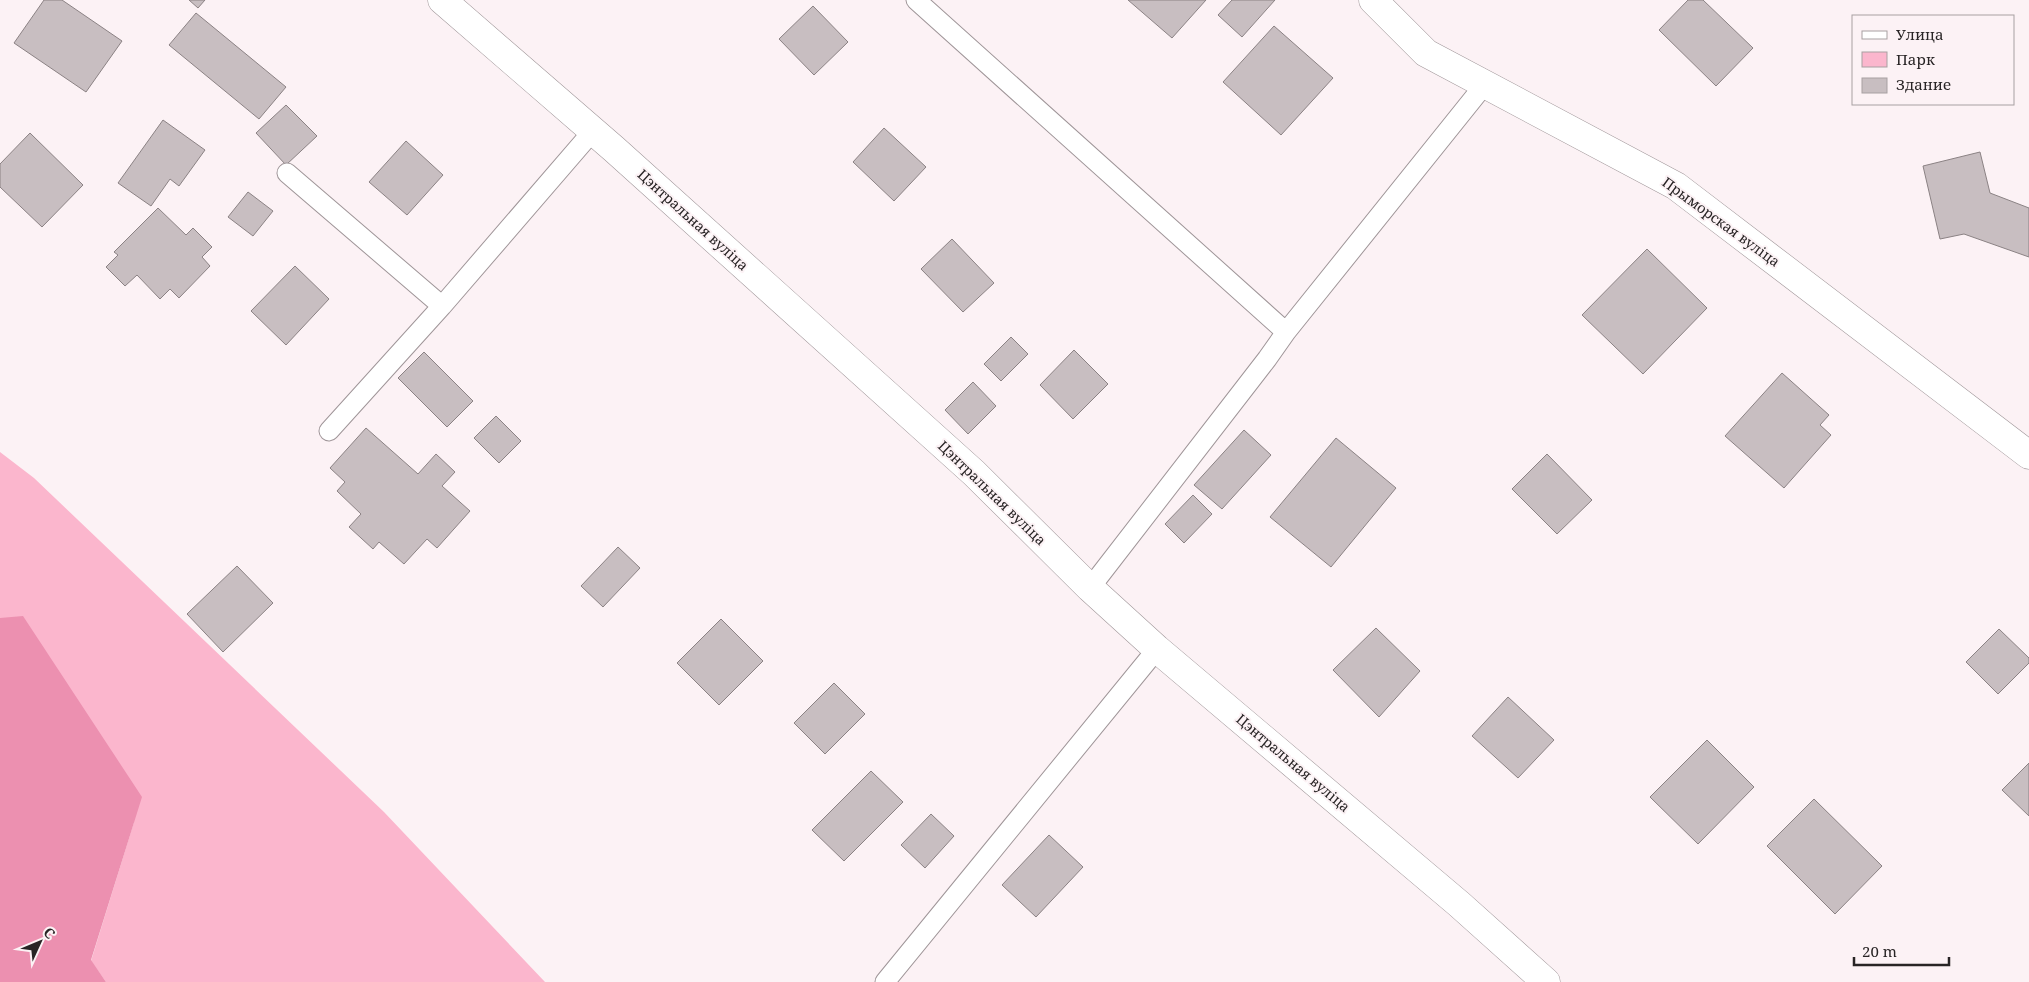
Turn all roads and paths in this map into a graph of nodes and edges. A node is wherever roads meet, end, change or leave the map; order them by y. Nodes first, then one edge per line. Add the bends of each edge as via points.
1 (442, 0) edge
2 (916, 0) edge
3 (1373, 0) edge
4 (1485, 84) junction
5 (592, 132) junction
6 (287, 173) dead end
7 (442, 306) junction
8 (1286, 332) junction
9 (329, 431) dead end
10 (2029, 455) edge
11 (1090, 588) junction
12 (1157, 649) junction
13 (885, 982) edge
14 (1546, 982) edge

1 - 5 street, Цэнтральная вуліца
2 - 8 lane
3 - 4 street, Прыморская вуліца via 1426,53
4 - 8 lane
4 - 10 street, Прыморская вуліца via 1676,186
5 - 7 lane
5 - 11 street, Цэнтральная вуліца via 614,148 974,473
6 - 7 lane
7 - 9 lane
8 - 11 lane
11 - 12 street, Цэнтральная вуліца
12 - 13 lane
12 - 14 street, Цэнтральная вуліца via 1459,904

